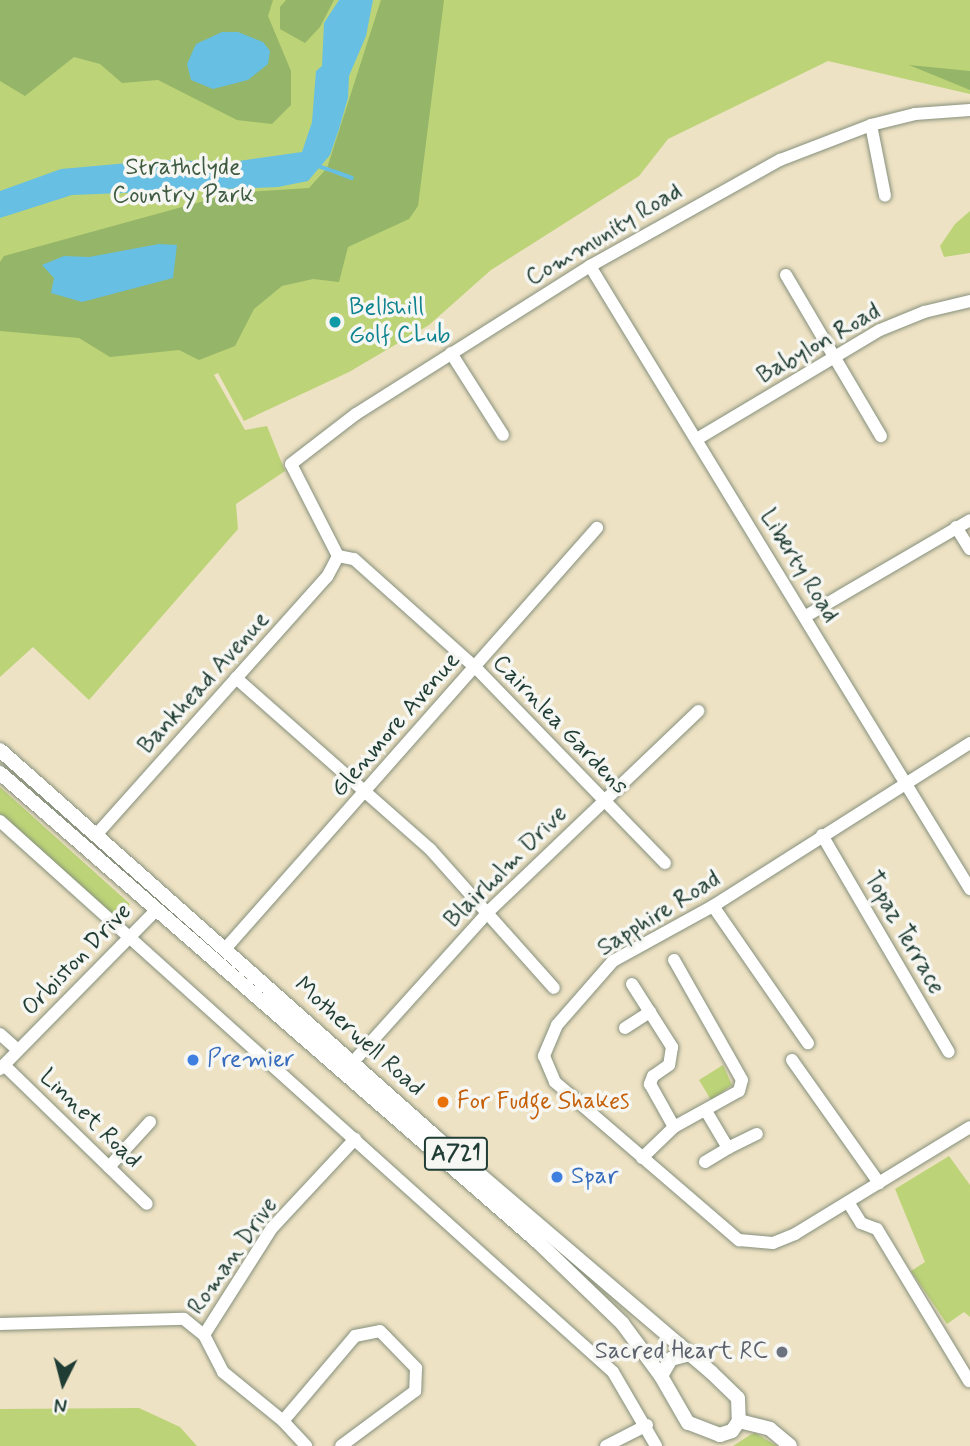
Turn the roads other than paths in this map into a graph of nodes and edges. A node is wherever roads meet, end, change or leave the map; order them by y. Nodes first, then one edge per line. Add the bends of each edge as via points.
1 (970, 110) edge
2 (871, 125) junction
3 (885, 196) dead end
4 (590, 265) junction
5 (786, 275) dead end
6 (970, 301) edge
7 (451, 353) junction
8 (835, 357) junction
9 (503, 435) dead end
10 (880, 436) dead end
11 (696, 439) junction
12 (970, 520) edge
13 (956, 527) junction
14 (597, 528) dead end
15 (970, 550) edge
16 (338, 556) junction
17 (806, 616) junction
18 (475, 667) junction
19 (236, 678) junction
20 (698, 711) dead end
21 (970, 743) edge
22 (0, 750) edge
23 (0, 773) edge
24 (906, 783) junction
25 (367, 790) junction
26 (603, 799) junction
27 (0, 821) edge
28 (96, 835) junction
29 (822, 835) junction
30 (665, 863) dead end
31 (966, 872) edge
32 (970, 889) edge
33 (713, 906) junction
34 (155, 911) junction
35 (488, 912) junction
36 (131, 937) junction
37 (225, 948) junction
38 (674, 960) dead end
39 (632, 984) dead end
40 (554, 988) dead end
41 (650, 1012) junction
42 (625, 1028) dead end
43 (0, 1034) edge
44 (808, 1043) dead end
45 (18, 1050) junction
46 (949, 1052) dead end
47 (793, 1060) dead end
48 (353, 1062) junction
49 (2, 1067) edge
50 (706, 1111) junction
51 (150, 1122) dead end
52 (674, 1127) junction
53 (970, 1127) edge
54 (757, 1135) dead end
55 (355, 1139) junction
56 (728, 1148) junction
57 (642, 1158) junction
58 (705, 1162) dead end
59 (109, 1167) junction
60 (879, 1183) junction
61 (848, 1202) junction
62 (147, 1203) dead end
63 (0, 1324) edge
64 (204, 1335) junction
65 (690, 1354) junction
66 (661, 1376) junction
67 (969, 1381) edge
68 (283, 1421) junction
69 (739, 1421) junction
70 (647, 1426) junction
71 (717, 1441) edge
72 (306, 1446) edge
73 (341, 1446) edge
74 (606, 1446) edge
75 (656, 1446) edge
76 (790, 1446) edge

1 - 2 street, Community Road via 915,114
2 - 3 street
2 - 4 street, Community Road via 780,160
4 - 7 street, Community Road
4 - 11 street, Liberty Road
5 - 8 street
6 - 8 street, Babylon Road via 902,321
7 - 9 street
7 - 16 street, Community Road via 356,414 291,464
8 - 10 street
8 - 11 street, Babylon Road
11 - 17 street, Liberty Road
12 - 13 street
13 - 15 street
13 - 17 street
14 - 18 street, Glenmore Avenue
16 - 18 street, Cairnlea Gardens via 354,559
16 - 19 street, Bankhead Avenue via 327,577
17 - 24 street, Liberty Road
18 - 25 street, Glenmore Avenue
18 - 26 street, Cairnlea Gardens
19 - 25 street
19 - 28 street, Bankhead Avenue
20 - 26 street, Blairholm Drive
21 - 24 street, Sapphire Road
22 - 28 main road, Motherwell Road / A721
23 - 34 main road, Motherwell Road / A721
24 - 29 street, Sapphire Road
24 - 31 street, Liberty Road
25 - 35 street
25 - 37 street, Glenmore Avenue
26 - 30 street, Cairnlea Gardens
26 - 35 street, Blairholm Drive
27 - 36 street
28 - 37 main road, Motherwell Road / A721
29 - 33 street, Sapphire Road
29 - 46 street, Topaz Terrace
31 - 32 street, Liberty Road
33 - 44 street
33 - 57 street, Sapphire Road via 613,961 557,1025 544,1056 555,1082
34 - 36 street, Orbiston Drive
34 - 66 main road, Motherwell Road / A721 via 538,1242 622,1323
35 - 40 street
35 - 48 street, Blairholm Drive
36 - 45 street, Orbiston Drive
36 - 55 street
37 - 48 main road, Motherwell Road / A721
38 - 50 street via 738,1071 739,1091
39 - 41 street
41 - 42 street
41 - 52 street via 672,1048 669,1065 653,1076 650,1084
43 - 45 street
45 - 49 street, Orbiston Drive
47 - 60 street
48 - 65 main road, Motherwell Road / A721
49 - 59 street, Linnet Road
50 - 52 street
50 - 56 street
51 - 59 street
52 - 57 street
53 - 60 street, Sapphire Road
54 - 56 street
55 - 64 street, Roman Drive via 272,1228
55 - 70 street via 613,1371
56 - 58 street
57 - 61 street, Sapphire Road via 738,1240 773,1243
59 - 62 street, Linnet Road
60 - 61 street, Sapphire Road
61 - 67 street via 861,1223 877,1228
63 - 64 street via 184,1319
64 - 68 street via 223,1372
65 - 66 main road via 671,1359
65 - 69 main road, Motherwell Road / A721 via 738,1398
66 - 71 main road, Motherwell Road / A721 via 688,1423
68 - 72 street
68 - 73 street via 355,1336 380,1331 416,1368 415,1391
69 - 71 main road, Motherwell Road / A721
69 - 76 main road via 770,1429
70 - 74 street
70 - 75 street

